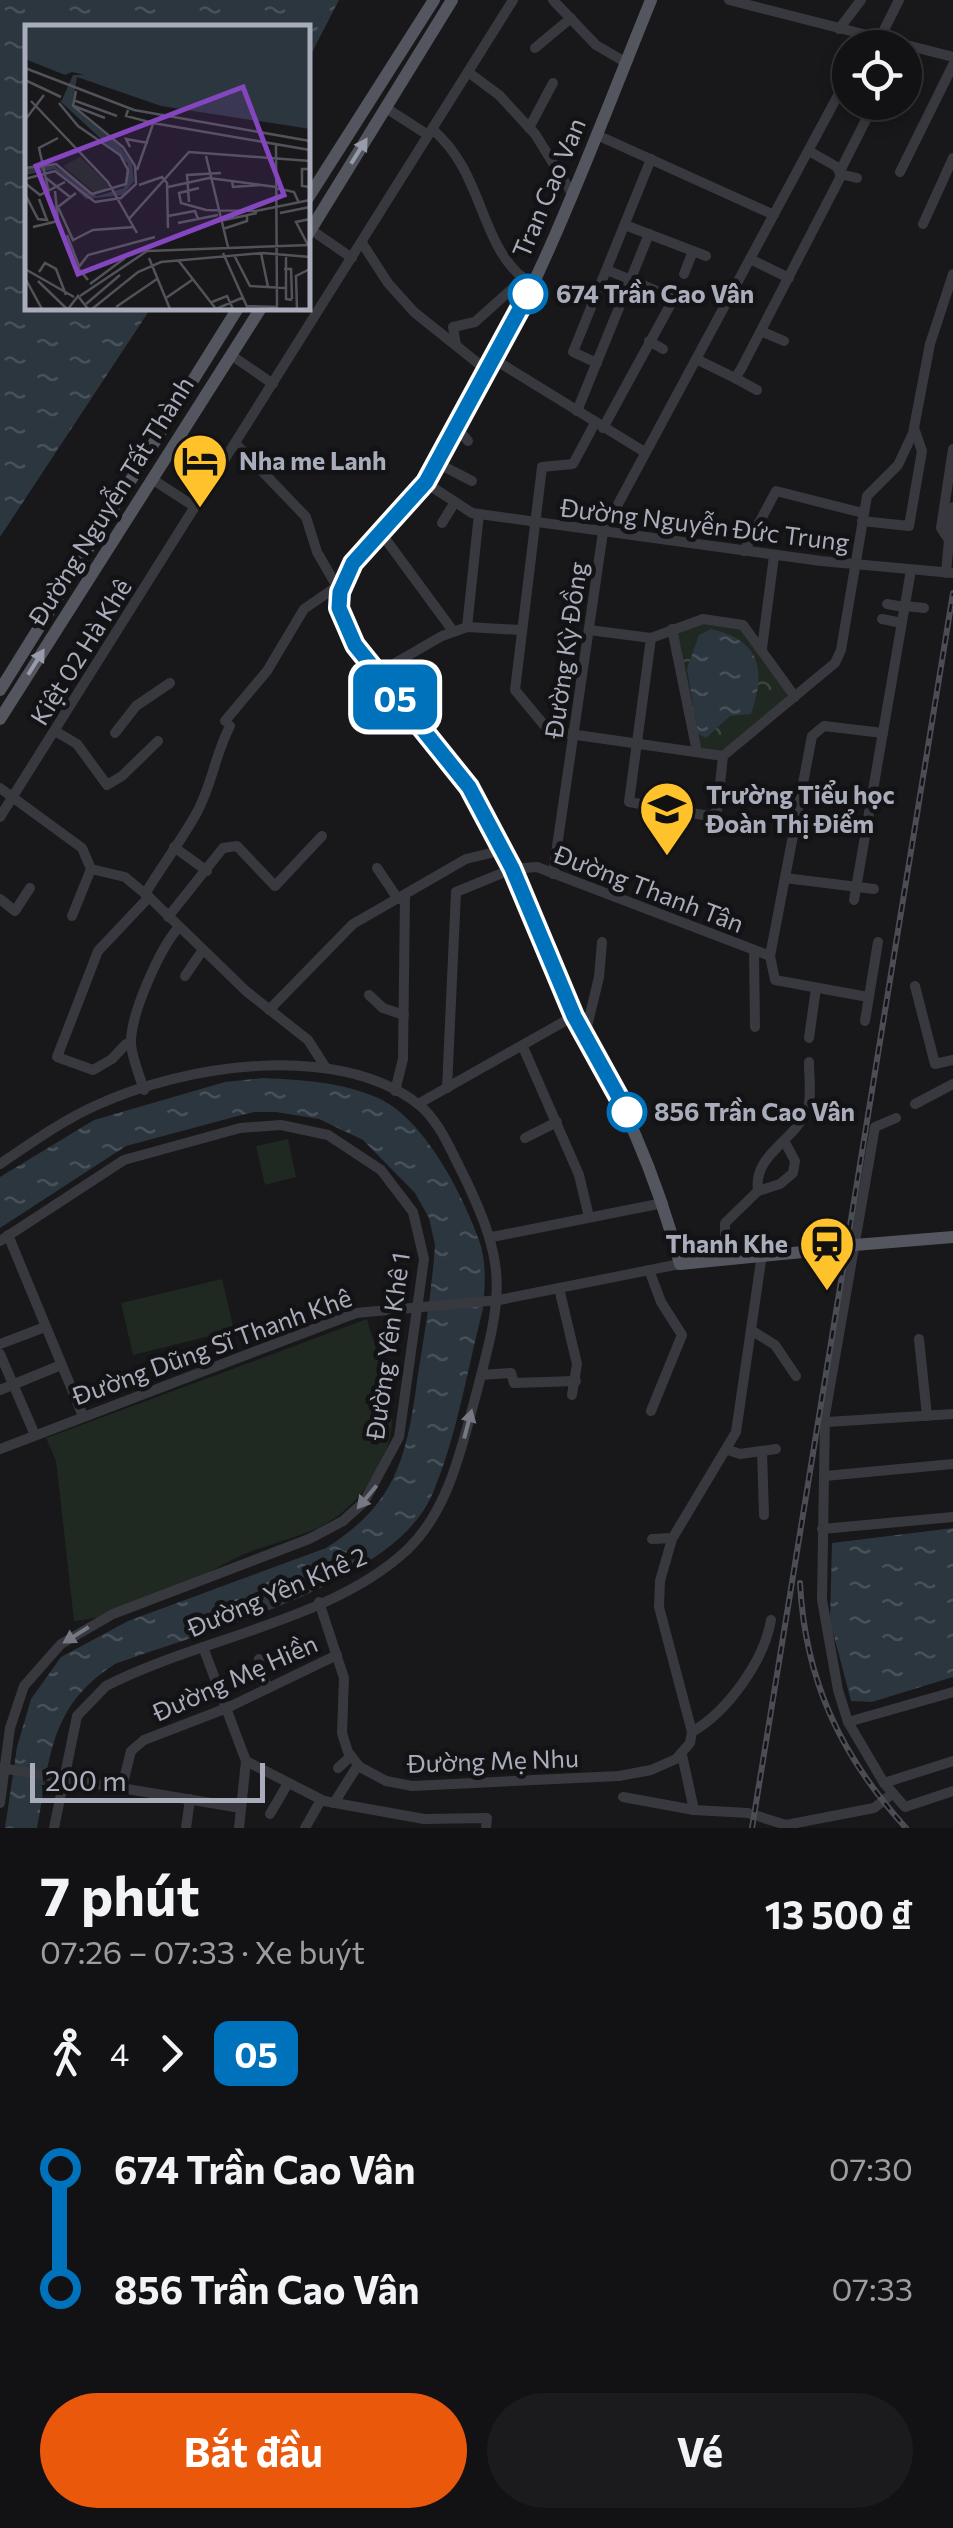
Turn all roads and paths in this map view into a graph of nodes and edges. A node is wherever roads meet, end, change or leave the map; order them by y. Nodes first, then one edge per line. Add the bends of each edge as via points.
1 (434, 0) edge
2 (452, 0) edge
3 (513, 0) edge
4 (553, 0) edge
5 (651, 0) edge
6 (729, 0) edge
7 (861, 0) edge
8 (899, 0) edge
9 (570, 18) junction
10 (839, 29) joint
11 (879, 30) edge
12 (535, 48) dead end
13 (922, 51) edge
14 (953, 56) edge
15 (625, 62) junction
16 (953, 65) edge
17 (468, 72) junction
18 (553, 83) dead end
19 (832, 107) edge
20 (386, 108) junction
21 (866, 120) edge
22 (529, 128) junction
23 (430, 132) junction
24 (596, 134) junction
25 (809, 151) junction
26 (953, 158) edge
27 (651, 159) junction
28 (900, 172) dead end
29 (324, 173) junction
30 (840, 173) junction
31 (857, 178) dead end
32 (340, 182) junction
33 (310, 195) edge
34 (573, 195) junction
35 (774, 215) junction
36 (923, 224) dead end
37 (625, 225) junction
38 (310, 230) edge
39 (310, 233) edge
40 (649, 234) junction
41 (362, 243) junction
42 (693, 251) junction
43 (706, 256) dead end
44 (352, 258) junction
45 (750, 259) junction
46 (606, 270) junction
47 (684, 274) dead end
48 (953, 274) edge
49 (788, 278) junction
50 (630, 280) junction
51 (528, 282) junction
52 (237, 310) edge
53 (260, 310) edge
54 (588, 316) junction
55 (612, 326) junction
56 (761, 331) junction
57 (650, 342) junction
58 (784, 342) dead end
59 (456, 345) junction
60 (663, 348) dead end
61 (230, 355) junction
62 (696, 359) junction
63 (597, 362) junction
64 (492, 366) junction
65 (735, 378) junction
66 (273, 384) junction
67 (188, 388) junction
68 (757, 390) dead end
69 (203, 398) junction
70 (578, 412) junction
71 (599, 425) junction
72 (457, 428) junction
73 (914, 428) junction
74 (468, 440) dead end
75 (236, 442) junction
76 (953, 450) edge
77 (643, 451) junction
78 (437, 462) junction
79 (152, 479) junction
80 (472, 481) dead end
81 (426, 482) junction
82 (455, 502) junction
83 (194, 507) junction
84 (953, 507) edge
85 (479, 514) junction
86 (863, 517) junction
87 (535, 522) junction
88 (442, 523) dead end
89 (603, 532) junction
90 (380, 533) junction
91 (948, 538) junction
92 (744, 551) junction
93 (774, 556) junction
94 (81, 558) junction
95 (856, 565) junction
96 (97, 567) junction
97 (910, 570) junction
98 (949, 573) edge
99 (338, 590) junction
100 (446, 599) dead end
101 (887, 604) dead end
102 (905, 606) junction
103 (436, 608) junction
104 (924, 608) dead end
105 (882, 619) dead end
106 (902, 623) junction
107 (743, 625) junction
108 (765, 626) junction
109 (467, 627) junction
110 (521, 630) junction
111 (589, 630) junction
112 (672, 630) junction
113 (453, 631) junction
114 (651, 638) junction
115 (762, 648) junction
116 (376, 674) junction
117 (170, 683) dead end
118 (0, 690) edge
119 (795, 698) junction
120 (0, 719) edge
121 (55, 731) junction
122 (115, 733) dead end
123 (884, 733) junction
124 (574, 735) junction
125 (158, 740) dead end
126 (636, 744) junction
127 (697, 752) junction
128 (723, 756) junction
129 (0, 788) edge
130 (14, 797) junction
131 (0, 817) edge
132 (322, 836) dead end
133 (69, 838) junction
134 (56, 844) dead end
135 (174, 847) junction
136 (503, 850) junction
137 (91, 868) junction
138 (377, 868) dead end
139 (512, 868) junction
140 (207, 871) junction
141 (553, 874) junction
142 (785, 878) junction
143 (856, 886) junction
144 (30, 888) dead end
145 (874, 889) dead end
146 (147, 896) junction
147 (402, 897) junction
148 (0, 899) edge
149 (854, 900) dead end
150 (72, 916) dead end
151 (168, 918) junction
152 (178, 928) junction
153 (602, 942) dead end
154 (878, 942) dead end
155 (754, 950) junction
156 (202, 951) junction
157 (770, 956) junction
158 (216, 964) junction
159 (208, 974) dead end
160 (185, 976) dead end
161 (240, 986) junction
162 (915, 986) dead end
163 (816, 988) junction
164 (369, 995) dead end
165 (231, 996) dead end
166 (868, 997) junction
167 (269, 1010) junction
168 (404, 1015) junction
169 (574, 1016) junction
170 (865, 1021) dead end
171 (755, 1027) dead end
172 (586, 1031) junction
173 (809, 1038) dead end
174 (131, 1045) junction
175 (523, 1046) junction
176 (953, 1060) edge
177 (810, 1062) dead end
178 (326, 1068) junction
179 (953, 1084) edge
180 (448, 1088) junction
181 (144, 1090) junction
182 (396, 1092) junction
183 (418, 1104) junction
184 (915, 1104) dead end
185 (896, 1118) dead end
186 (557, 1122) junction
187 (525, 1138) dead end
188 (786, 1144) junction
189 (0, 1164) edge
190 (758, 1191) junction
191 (663, 1203) junction
192 (590, 1218) junction
193 (492, 1237) junction
194 (953, 1237) edge
195 (4, 1238) edge
196 (854, 1245) junction
197 (762, 1254) junction
198 (725, 1258) junction
199 (680, 1264) junction
200 (649, 1270) junction
201 (559, 1288) junction
202 (499, 1300) junction
203 (422, 1304) junction
204 (46, 1327) junction
205 (751, 1330) junction
206 (919, 1339) dead end
207 (0, 1344) edge
208 (0, 1354) edge
209 (61, 1365) junction
210 (481, 1375) junction
211 (796, 1376) dead end
212 (576, 1382) junction
213 (13, 1384) junction
214 (0, 1390) edge
215 (572, 1395) dead end
216 (651, 1410) dead end
217 (953, 1414) edge
218 (82, 1416) junction
219 (927, 1416) junction
220 (827, 1422) junction
221 (36, 1435) junction
222 (0, 1449) edge
223 (728, 1450) junction
224 (776, 1450) dead end
225 (762, 1451) junction
226 (953, 1464) edge
227 (825, 1476) junction
228 (764, 1515) dead end
229 (953, 1517) edge
230 (822, 1529) junction
231 (672, 1538) junction
232 (652, 1539) dead end
233 (320, 1602) junction
234 (770, 1620) dead end
235 (203, 1647) junction
236 (337, 1655) junction
237 (258, 1659) dead end
238 (268, 1689) junction
239 (953, 1692) edge
240 (227, 1708) junction
241 (848, 1722) junction
242 (692, 1732) junction
243 (682, 1755) junction
244 (246, 1761) junction
245 (354, 1761) junction
246 (953, 1761) edge
247 (5, 1768) edge
248 (338, 1768) dead end
249 (57, 1776) junction
250 (884, 1782) junction
251 (287, 1785) junction
252 (122, 1787) junction
253 (953, 1791) edge
254 (893, 1794) junction
255 (623, 1797) dead end
256 (190, 1799) junction
257 (328, 1802) junction
258 (0, 1803) edge
259 (241, 1808) junction
260 (694, 1810) junction
261 (270, 1814) dead end
262 (818, 1823) edge
263 (54, 1828) edge
264 (186, 1828) edge
265 (239, 1828) edge
266 (305, 1828) edge
267 (486, 1828) edge

1 - 29 main road
2 - 20 main road
3 - 17 street, Kiệt 02 Hà Khê
4 - 9 street
5 - 15 main road, Tran Cao Van
6 - 10 street
7 - 10 street
8 - 11 street
9 - 12 street
9 - 15 street
13 - 14 street
15 - 24 main road, Tran Cao Van
16 - 28 street
17 - 22 street
17 - 23 street, Kiệt 02 Hà Khê
18 - 22 street
19 - 25 street, Đường Kỳ Đồng
20 - 23 street
32 -> 20 main road
21 - 30 street
22 - 34 street via 556,184
23 - 41 street, Kiệt 02 Hà Khê
23 - 51 street via 465,168 496,246
24 - 27 street
24 - 34 main road, Tran Cao Van
25 - 30 street
25 - 35 street, Đường Kỳ Đồng
26 - 36 street
27 - 35 street
27 - 37 street
29 - 32 main road
29 - 33 main road
30 - 31 street
30 - 49 street
32 - 38 main road
34 - 51 main road, Tran Cao Van
35 - 45 street, Đường Kỳ Đồng
37 - 40 street
37 - 46 street
39 - 44 street
40 - 42 street
40 - 50 street
41 - 44 street, Kiệt 02 Hà Khê
41 - 59 street via 388,283
42 - 43 street
42 - 47 street
44 - 66 street, Kiệt 02 Hà Khê
45 - 49 street
45 - 62 street, Đường Kỳ Đồng
46 - 50 street
46 - 54 street
48 - 73 street via 930,344
49 - 56 street
50 - 55 street
50 - 57 street via 674,298
51 - 59 street via 475,322 453,327
51 - 64 main road, Tran Cao Van
52 - 67 main road, Đường Nguyễn Tất Thành
53 - 61 main road, Đường Nguyễn Tất Thành
54 - 55 street
54 - 63 street via 573,352
55 - 63 street
56 - 58 street
56 - 65 street
57 - 60 street
57 - 71 street
59 - 64 street
61 - 66 street
61 - 69 main road, Đường Nguyễn Tất Thành
62 - 65 street
62 - 77 street, Đường Kỳ Đồng
63 - 70 street
64 - 70 street
64 - 72 main road, Tran Cao Van
65 - 68 street
66 - 75 street, Kiệt 02 Hà Khê
67 - 69 main road
67 - 94 main road, Đường Nguyễn Tất Thành
69 - 79 main road, Đường Nguyễn Tất Thành
70 - 71 street
71 - 77 street
71 - 87 street via 573,464 542,468
72 - 74 street
72 - 78 main road, Tran Cao Van
73 - 86 street via 898,464 872,486
73 - 86 street via 922,451 909,526
75 - 83 street, Kiệt 02 Hà Khê
75 - 99 street via 306,516
76 - 91 street via 942,528
77 - 89 street, Đường Kỳ Đồng
78 - 80 street
78 - 81 main road, Tran Cao Van
79 - 83 street
79 - 96 main road, Đường Nguyễn Tất Thành
81 - 82 street, Đường Nguyễn Đức Trung
81 - 90 main road, Tran Cao Van
82 - 85 street, Đường Nguyễn Đức Trung
82 - 88 street
83 - 121 street, Kiệt 02 Hà Khê
84 - 91 street
85 - 87 street, Đường Nguyễn Đức Trung
85 - 109 street
86 - 92 street via 776,491
86 - 95 street
87 - 89 street, Đường Nguyễn Đức Trung
87 - 110 street
89 - 92 street, Đường Nguyễn Đức Trung
89 - 111 street, Đường Kỳ Đồng
90 - 99 main road, Tran Cao Van
90 - 103 street
91 - 98 street
92 - 93 street, Đường Nguyễn Đức Trung
93 - 95 street, Đường Nguyễn Đức Trung
93 - 108 street
94 - 96 main road
94 - 118 main road, Đường Nguyễn Tất Thành
95 - 97 street, Đường Nguyễn Đức Trung
95 - 119 street via 841,650
120 -> 96 main road, Đường Nguyễn Tất Thành
97 - 98 street, Đường Nguyễn Đức Trung
97 - 102 street
99 - 116 main road via 345,630
99 - 135 street via 304,609 228,724 198,811
100 - 103 street
101 - 102 street
102 - 104 street
102 - 106 street
103 - 113 street
105 - 106 street
106 - 123 street
107 - 108 street
107 - 112 street via 702,618
107 - 115 street
108 - 115 street
109 - 110 street
109 - 113 street
110 - 124 street via 518,695 544,729
111 - 114 street
111 - 124 street, Đường Kỳ Đồng
112 - 114 street
112 - 127 street
113 - 116 street
114 - 126 street
115 - 119 street
116 - 136 main road via 469,787
117 - 122 street via 136,706
119 - 128 street
121 - 125 street via 77,744 111,784
121 - 130 street, Kiệt 02 Hà Khê
123 - 142 street, Đường Thanh Tân via 835,725 815,731
123 - 143 street
124 - 126 street
124 - 141 street, Đường Kỳ Đồng
126 - 127 street
126 - 128 street via 631,806 700,816 717,812
127 - 128 street
129 - 130 street
130 - 131 street, Kiệt 02 Hà Khê
130 - 133 street
132 - 140 street via 275,886 232,844
133 - 134 street
133 - 137 street
135 - 140 street
135 - 146 street
136 - 139 main road
136 - 147 street via 466,859
137 - 146 street via 124,877
137 - 150 street
138 - 147 street
139 - 141 street, Đường Thanh Tân
139 - 169 main road
139 - 180 street via 456,892
140 - 151 street
141 - 155 street, Đường Thanh Tân
142 - 143 street
142 - 157 street, Đường Thanh Tân
143 - 145 street
143 - 149 street
144 - 148 street via 15,911
146 - 151 street
146 - 174 street via 108,936 56,1057 93,1070
147 - 167 street via 341,934
147 - 168 street
151 - 152 street
152 - 156 street
152 - 174 street via 160,949
153 - 172 street
154 - 166 street
155 - 157 street, Đường Thanh Tân
155 - 171 street
156 - 158 street
156 - 160 street
157 - 163 street via 775,980
158 - 159 street
158 - 161 street
161 - 165 street
161 - 167 street
162 - 176 street via 935,1064
163 - 166 street
163 - 173 street
164 - 168 street
166 - 170 street
167 - 178 street via 308,1040
168 - 182 street
169 - 172 main road
169 - 175 street
172 - 191 main road via 637,1131
174 - 181 street
175 - 180 street
175 - 186 street
177 - 188 street via 808,1108
178 - 181 street, Đường Yên Khê 2 via 262,1063
178 - 182 street, Đường Yên Khê 2
179 - 184 street
180 - 183 street
181 - 189 street, Đường Yên Khê 2 via 96,1105
182 - 183 street, Đường Yên Khê 2
183 - 193 street, Đường Yên Khê 2 via 445,1140
185 - 196 street via 875,1127
186 - 187 street
186 - 192 street
188 - 190 street via 756,1170
188 - 190 street via 793,1174
190 - 198 street via 725,1223
191 - 192 street
191 - 199 main road
192 - 193 street
193 - 202 street, Đường Yên Khê 2
194 - 196 main road
195 - 203 street, Đường Yên Khê 1 via 124,1160 240,1128 298,1126 343,1142 398,1188 423,1244
195 - 204 street
196 - 197 main road
196 - 220 street
197 - 198 main road
197 - 205 street
198 - 199 main road
199 - 200 street, Đường Dũng Sĩ Thanh Khê
200 - 201 street, Đường Dũng Sĩ Thanh Khê
200 - 216 street via 682,1335
201 - 202 street, Đường Dũng Sĩ Thanh Khê
201 - 212 street
202 - 203 street, Đường Dũng Sĩ Thanh Khê
202 - 210 street, Đường Yên Khê 2
203 - 218 street, Đường Dũng Sĩ Thanh Khê via 334,1320
203 -> 247 street, Đường Yên Khê 1 via 398,1438 364,1502 309,1539 113,1614 60,1644 24,1686
204 - 207 street
204 - 209 street
205 - 211 street via 774,1346
205 - 223 street
206 - 219 street
208 - 213 street
209 - 213 street
209 - 218 street
210 - 212 street
233 -> 210 street, Đường Yên Khê 2 via 379,1573 431,1520 454,1470
212 - 215 street
213 - 214 street
213 - 221 street
217 - 219 street
218 - 221 street, Đường Dũng Sĩ Thanh Khê
219 - 220 street
220 - 227 street
221 - 222 street, Đường Dũng Sĩ Thanh Khê
223 - 225 street
223 - 231 street
224 - 225 street
225 - 228 street
226 - 227 street
227 - 230 street
229 - 230 street
230 - 241 street via 827,1638
231 - 232 street
231 - 242 street via 659,1607
233 - 235 street, Đường Yên Khê 2
233 - 236 street
234 - 242 street via 763,1652 716,1715
235 - 240 street
235 - 249 street, Đường Yên Khê 2 via 123,1677 90,1700 77,1716
236 - 238 street, Đường Mẹ Hiền
236 - 245 street via 346,1691 342,1733
237 - 238 street
238 - 240 street, Đường Mẹ Hiền
239 - 241 street
240 - 244 street
240 - 252 street, Đường Mẹ Hiền via 135,1746
241 - 250 street
242 - 243 street
243 - 245 street, Đường Mẹ Nhu via 619,1776 412,1786 386,1781
243 - 260 street
244 - 251 street
244 - 259 street
245 - 248 street
245 - 257 street
246 - 250 street
247 - 249 street
247 - 258 street, Đường Yên Khê 1
249 - 252 street
249 - 263 street, Đường Yên Khê 2
250 - 254 street
251 - 257 street
251 - 261 street
252 - 256 street
253 - 254 street via 905,1807
254 - 262 street via 874,1808
255 - 260 street
256 - 259 street
256 - 264 street
257 - 266 street
257 - 267 street via 424,1819 487,1818
259 - 265 street
260 - 262 street via 748,1813 786,1825

